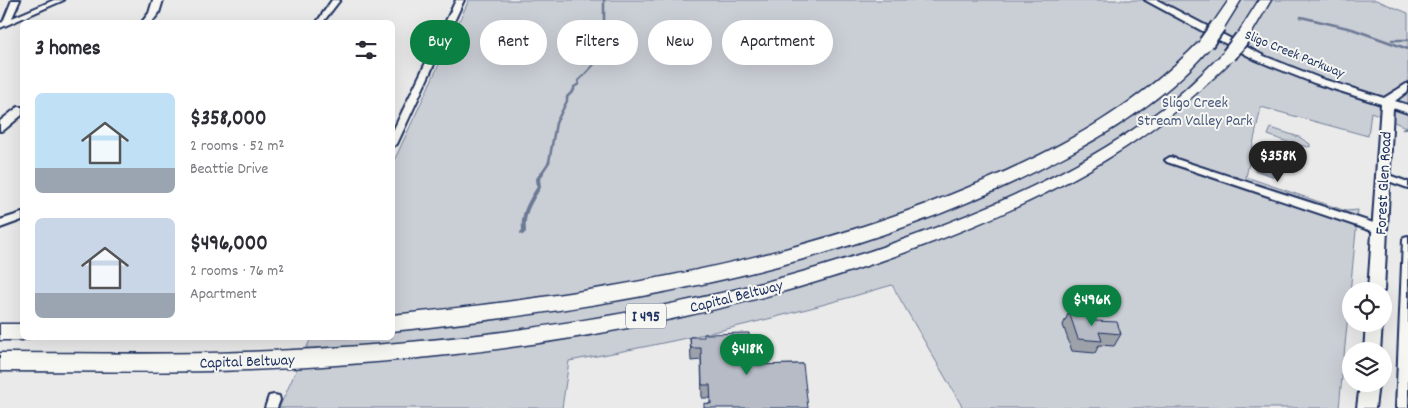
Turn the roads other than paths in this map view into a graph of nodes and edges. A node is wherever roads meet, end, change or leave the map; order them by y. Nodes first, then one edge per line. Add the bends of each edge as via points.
1 (16, 0) edge
2 (60, 0) edge
3 (158, 0) edge
4 (162, 0) edge
5 (336, 0) edge
6 (460, 0) edge
7 (1150, 0) edge
8 (1235, 0) edge
9 (1265, 0) edge
10 (148, 20) edge
11 (321, 20) edge
12 (4, 24) edge
13 (1408, 86) edge
14 (1387, 102) junction
15 (1408, 109) edge
16 (20, 112) edge
17 (0, 127) edge
18 (395, 139) edge
19 (1170, 160) dead end
20 (1383, 176) junction
21 (1408, 185) edge
22 (20, 217) edge
23 (0, 224) edge
24 (1379, 229) junction
25 (1408, 240) edge
26 (1376, 282) edge
27 (1407, 290) edge
28 (395, 323) edge
29 (0, 332) edge
30 (20, 332) edge
31 (0, 362) edge
32 (1368, 392) edge
33 (1366, 408) edge
34 (1402, 408) edge

1 - 12 street
2 - 12 street
3 - 4 street
3 - 10 street
5 - 11 street
6 - 18 street
7 - 14 street, Sligo Creek Parkway via 1260,58 1318,81
8 - 28 highway, Capital Beltway / I 495, bridge via 1188,62 1136,106 1060,152 921,214 810,249 675,283 602,297
9 - 31 highway, Capital Beltway / I 495, bridge via 1230,56 1161,119 1121,146 1041,190 973,220 885,254 756,292 606,324 425,349 245,361
13 - 14 street
14 - 15 street, Sligo Creek Parkway
14 - 20 street, Forest Glen Road
16 - 17 street
19 - 24 street
20 - 21 street
20 - 24 street, Forest Glen Road
22 - 23 street
24 - 26 street, Forest Glen Road
25 - 27 street, Forest Glen Road
27 - 34 street, Forest Glen Road
29 - 30 highway
32 - 33 street

